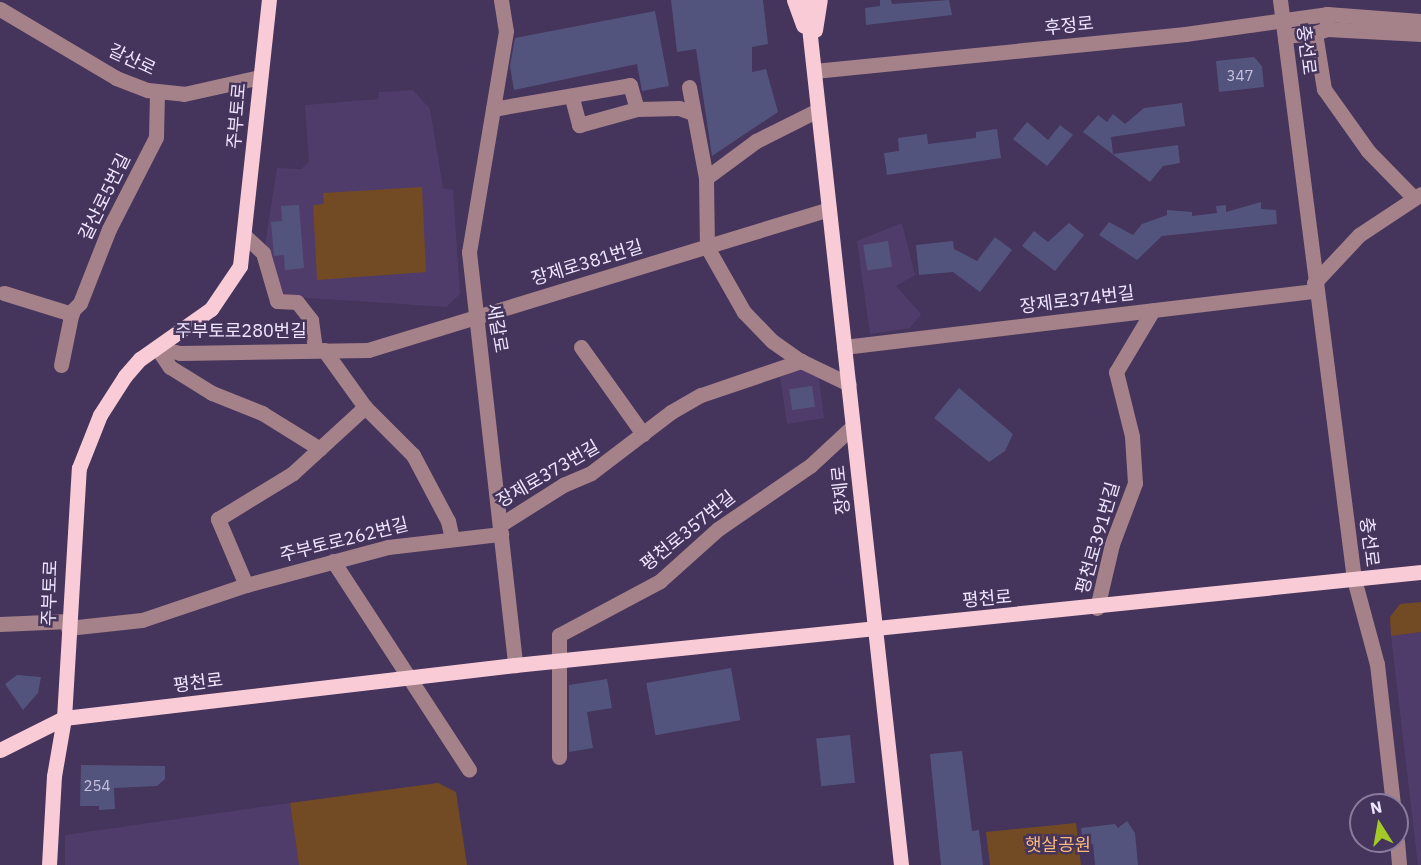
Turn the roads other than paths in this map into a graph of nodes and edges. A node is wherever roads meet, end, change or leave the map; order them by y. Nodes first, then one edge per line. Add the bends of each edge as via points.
1 (268, 0) edge
2 (501, 0) edge
3 (794, 0) edge
4 (806, 0) edge
5 (820, 0) edge
6 (1280, 0) edge
7 (0, 9) edge
8 (1282, 19) junction
9 (1421, 21) edge
10 (1323, 25) junction
11 (1421, 34) edge
12 (1285, 36) junction
13 (812, 47) junction
14 (814, 71) junction
15 (260, 77) junction
16 (688, 87) dead end
17 (157, 92) junction
18 (573, 102) dead end
19 (493, 109) junction
20 (637, 109) junction
21 (818, 110) junction
22 (693, 113) junction
23 (706, 178) junction
24 (1417, 196) edge
25 (829, 209) junction
26 (245, 236) junction
27 (707, 247) junction
28 (1314, 287) junction
29 (4, 293) dead end
30 (1152, 310) junction
31 (72, 314) junction
32 (479, 318) junction
33 (844, 346) junction
34 (581, 347) dead end
35 (157, 348) junction
36 (319, 350) junction
37 (801, 361) junction
38 (61, 365) dead end
39 (849, 384) junction
40 (365, 407) junction
41 (853, 426) junction
42 (643, 434) junction
43 (320, 449) junction
44 (501, 529) junction
45 (452, 538) junction
46 (333, 561) junction
47 (1421, 572) edge
48 (1354, 579) junction
49 (246, 585) junction
50 (1097, 608) junction
51 (0, 624) edge
52 (69, 624) junction
53 (875, 628) junction
54 (556, 662) junction
55 (515, 665) junction
56 (407, 678) junction
57 (64, 718) junction
58 (0, 750) edge
59 (559, 758) dead end
60 (469, 770) dead end
61 (1392, 793) edge
62 (49, 865) edge
63 (901, 865) edge

1 - 15 main road, 주부토로
2 - 19 street, 새갈로 via 506,31
3 - 13 main road, 장제로
4 - 13 main road, 장제로
5 - 13 main road, 장제로
6 - 8 street, 충선로
7 - 17 street, 갈산로 via 116,78
8 - 10 street, 후정로
8 - 12 street, 충선로
8 - 14 street, 후정로 via 1185,34
9 - 10 street, 후정로
10 - 11 street
10 - 12 street, 후정로
10 - 24 street via 1324,89 1368,151
12 - 28 street, 충선로
13 - 14 main road, 장제로
14 - 21 main road, 장제로
15 - 17 street, 갈산로 via 184,94
15 - 26 main road, 주부토로
16 - 22 street
17 - 31 street, 갈산로5번길 via 156,137
18 - 20 street via 579,126
19 - 20 street via 630,85
19 - 32 street, 새갈로 via 469,252 472,304
20 - 22 street via 679,108
21 - 23 street via 756,141
21 - 25 main road, 장제로
22 - 23 street
23 - 27 street
24 - 28 street via 1359,235
25 - 27 street, 장제로381번길
25 - 33 main road, 장제로
26 - 35 main road, 주부토로 via 240,266 225,294
26 - 36 street via 263,253 277,301 297,302 311,320
27 - 32 street, 장제로381번길
27 - 37 street via 744,312 772,342
28 - 30 street, 장제로374번길
28 - 48 street, 충선로
29 - 31 street
30 - 33 street, 장제로374번길
30 - 50 street, 평천로391번길 via 1116,372 1132,436 1135,483 1112,544
31 - 38 street, 갈산로5번길
32 - 36 street, 주부토로280번길 via 384,347
32 - 44 street, 새갈로
33 - 39 main road, 장제로
34 - 42 street
35 - 36 street, 주부토로280번길 via 180,353
35 - 43 street via 170,367 203,388 262,413
35 - 52 main road, 주부토로 via 140,359 112,395 79,468
36 - 40 street, 주부토로280번길
37 - 39 street
37 - 42 street, 장제로373번길 via 701,395
39 - 41 main road, 장제로
40 - 43 street
40 - 45 street via 412,455 448,521
41 - 53 main road, 장제로
41 - 54 street, 평천로357번길 via 811,465 718,530 660,581 567,628 559,635
42 - 44 street, 장제로373번길 via 591,473 563,485
43 - 49 street via 293,473 218,519
44 - 45 street, 주부토로262번길
44 - 55 street, 새갈로
45 - 46 street, 주부토로262번길 via 415,542
46 - 49 street, 주부토로262번길
46 - 56 street
47 - 48 main road, 평천로
48 - 50 main road, 평천로
48 - 61 street, 충선로 via 1377,664
49 - 52 street, 주부토로262번길 via 142,620
50 - 53 main road, 평천로
51 - 52 street, 주부토로262번길
52 - 57 main road, 주부토로
53 - 54 main road, 평천로
53 - 63 main road, 장제로
54 - 55 main road, 평천로
54 - 59 street
55 - 56 main road, 평천로
56 - 57 main road, 평천로
56 - 60 street
57 - 58 main road, 평천로
57 - 62 main road, 주부토로 via 54,776

